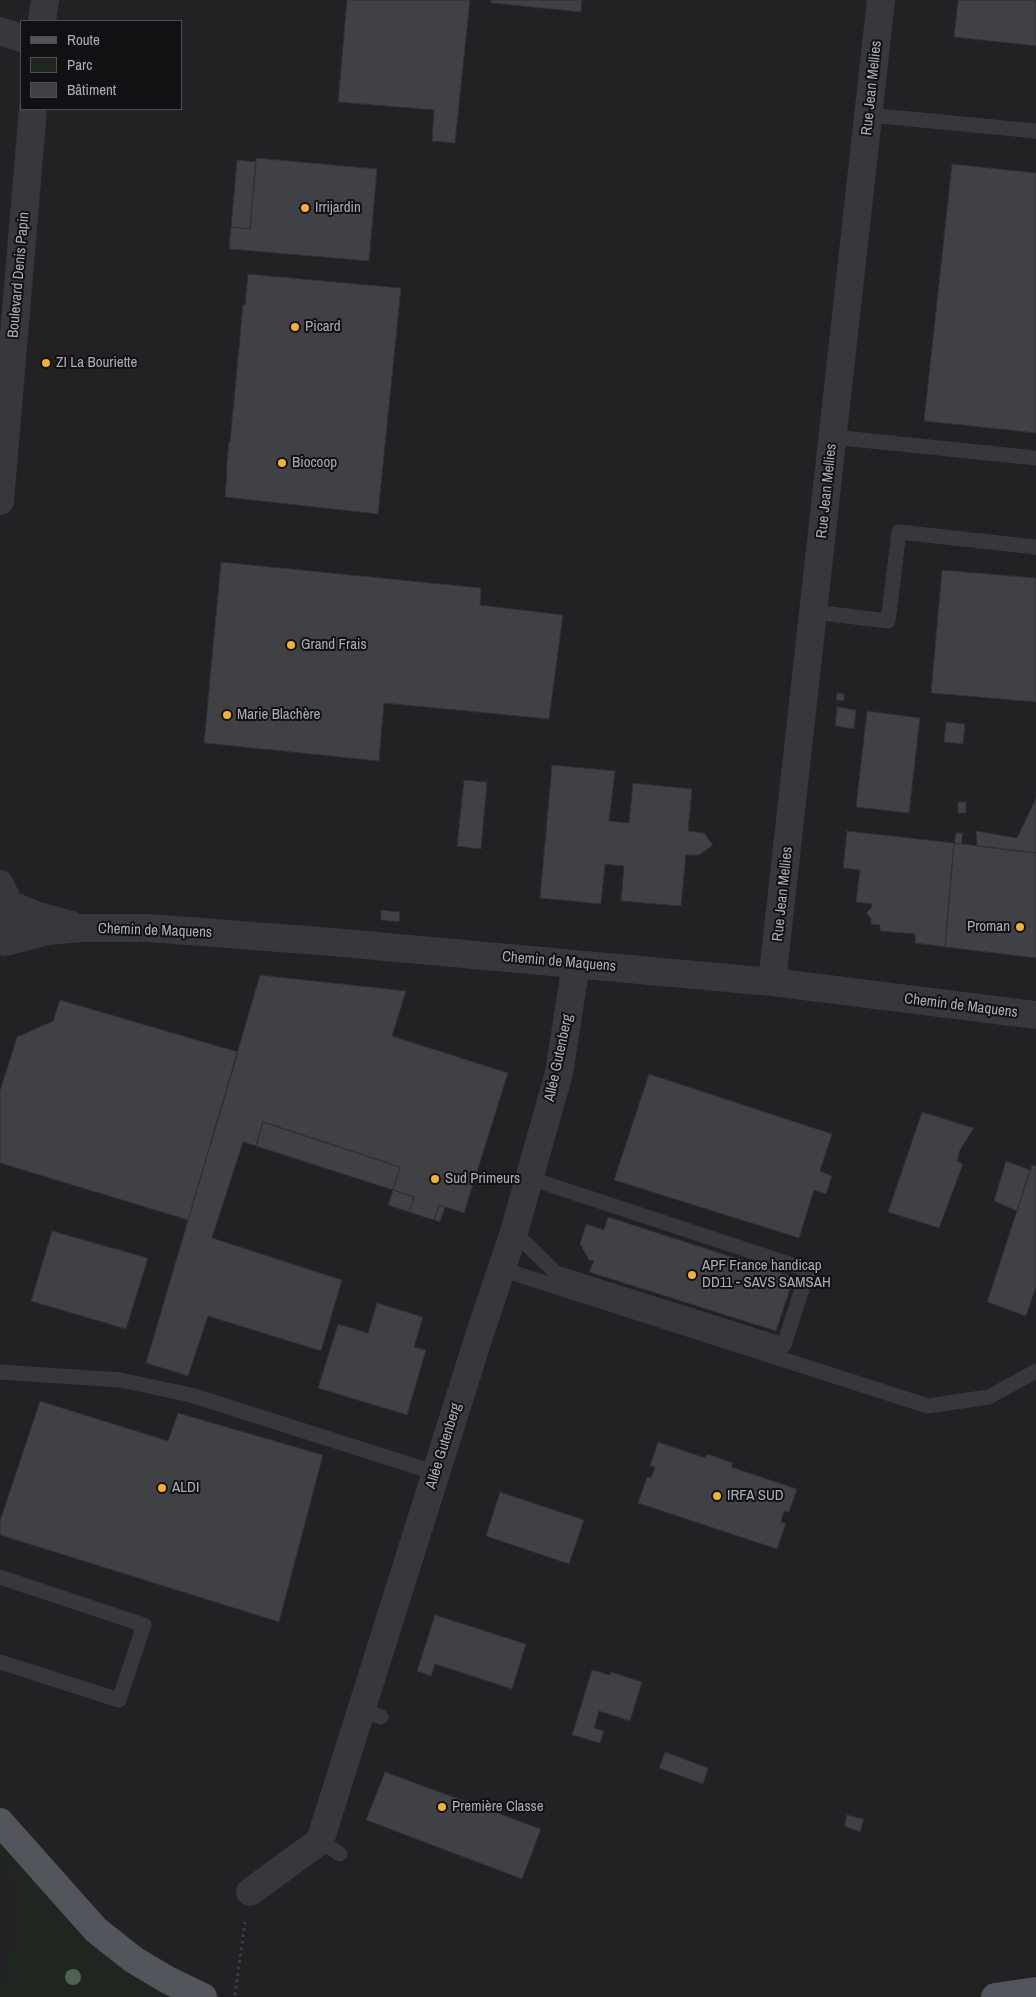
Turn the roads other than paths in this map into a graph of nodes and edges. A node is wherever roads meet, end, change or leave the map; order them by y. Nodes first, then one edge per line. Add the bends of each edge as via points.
1 (44, 0) edge
2 (882, 0) edge
3 (42, 20) edge
4 (0, 31) edge
5 (20, 38) edge
6 (33, 110) edge
7 (869, 115) junction
8 (1036, 131) edge
9 (833, 437) junction
10 (1036, 458) edge
11 (0, 501) edge
12 (1036, 547) edge
13 (814, 612) junction
14 (5, 894) edge
15 (80, 928) junction
16 (3, 946) edge
17 (576, 964) junction
18 (772, 982) junction
19 (1036, 1015) edge
20 (529, 1178) junction
21 (514, 1232) junction
22 (501, 1269) junction
23 (1036, 1370) edge
24 (0, 1372) edge
25 (436, 1473) junction
26 (0, 1577) edge
27 (0, 1662) edge
28 (0, 1822) edge
29 (250, 1892) road end
30 (1036, 1991) edge
31 (203, 1997) edge
32 (996, 1997) edge

1 - 3 street
2 - 7 street, Rue Jean Mellies
4 - 5 street
6 - 11 street, Boulevard Denis Papin
7 - 8 lane
7 - 9 street, Rue Jean Mellies
9 - 10 lane
9 - 13 street, Rue Jean Mellies
12 - 13 lane via 898,532 888,621
13 - 18 street, Rue Jean Mellies
14 - 15 street, Chemin de Maquens via 35,915
14 - 16 street via 10,927
15 - 16 street, Chemin de Maquens via 48,931
15 - 17 street, Chemin de Maquens via 168,930
17 - 18 street, Chemin de Maquens
17 - 20 street, Allée Gutenberg via 559,1073
18 - 19 street, Chemin de Maquens
20 - 21 street, Allée Gutenberg
20 - 21 lane via 808,1270 784,1345 556,1273
21 - 22 street, Allée Gutenberg
22 - 23 lane via 928,1406 989,1397
22 - 25 street, Allée Gutenberg
24 - 25 lane via 120,1380 191,1395
25 - 29 street, Allée Gutenberg via 371,1714 330,1848
26 - 27 lane via 144,1624 120,1700
28 - 31 main road via 96,1930 142,1965
30 - 32 main road

